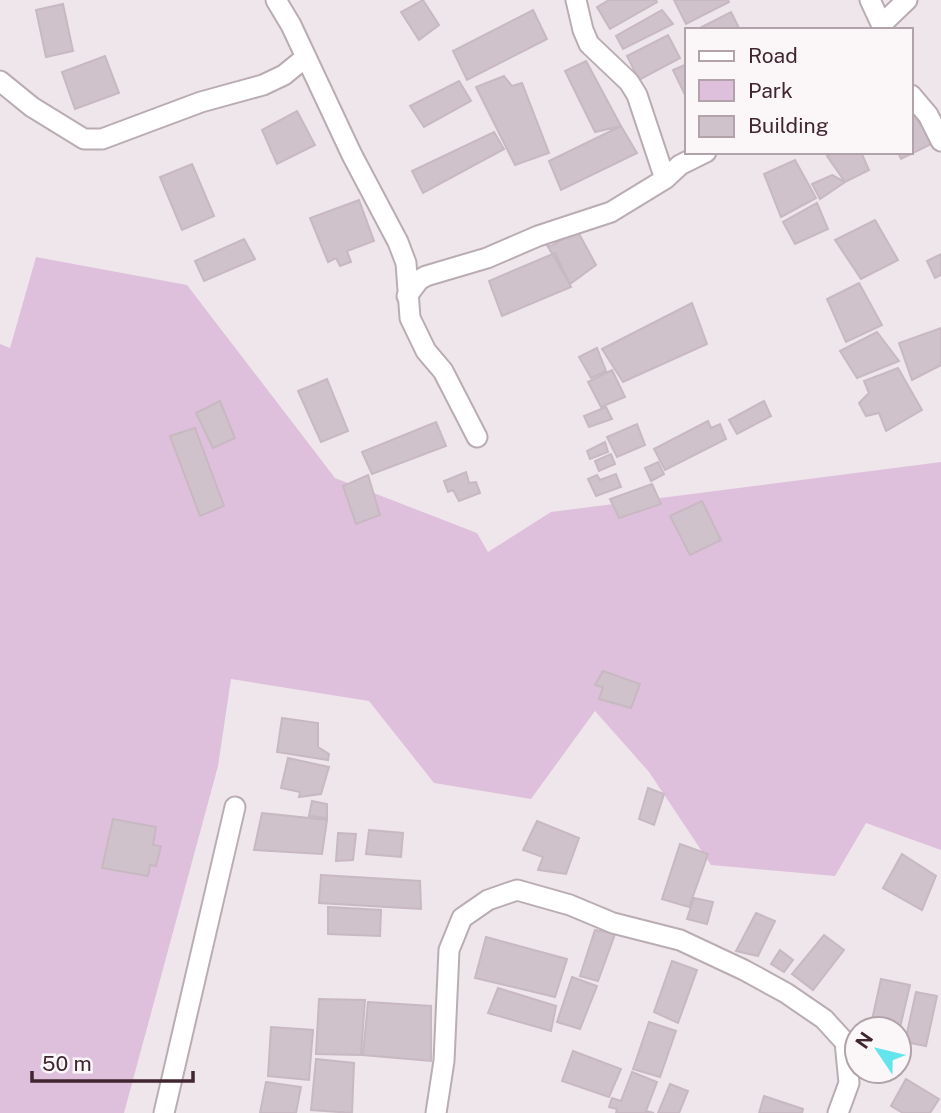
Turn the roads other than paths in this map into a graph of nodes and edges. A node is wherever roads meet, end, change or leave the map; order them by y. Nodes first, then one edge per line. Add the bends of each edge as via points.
1 (276, 0) edge
2 (576, 0) edge
3 (870, 0) edge
4 (907, 0) edge
5 (883, 27) edge
6 (306, 57) junction
7 (0, 81) edge
8 (913, 97) edge
9 (941, 141) edge
10 (702, 154) edge
11 (665, 179) junction
12 (407, 296) junction
13 (478, 437) dead end
14 (235, 807) dead end
15 (164, 1113) edge
16 (436, 1113) edge
17 (838, 1113) edge

1 - 6 street
2 - 11 street via 589,44 638,95
3 - 5 street
4 - 5 street
6 - 7 street via 263,85 201,102 102,139 84,139
6 - 12 street via 398,242 406,263
8 - 9 street
10 - 11 street
11 - 12 street via 611,212 426,276
12 - 13 street via 410,318 426,351 443,371
14 - 15 street
16 - 17 street via 444,1061 449,950 462,918 488,900 517,890 680,940 786,993 824,1019 845,1042 849,1083

